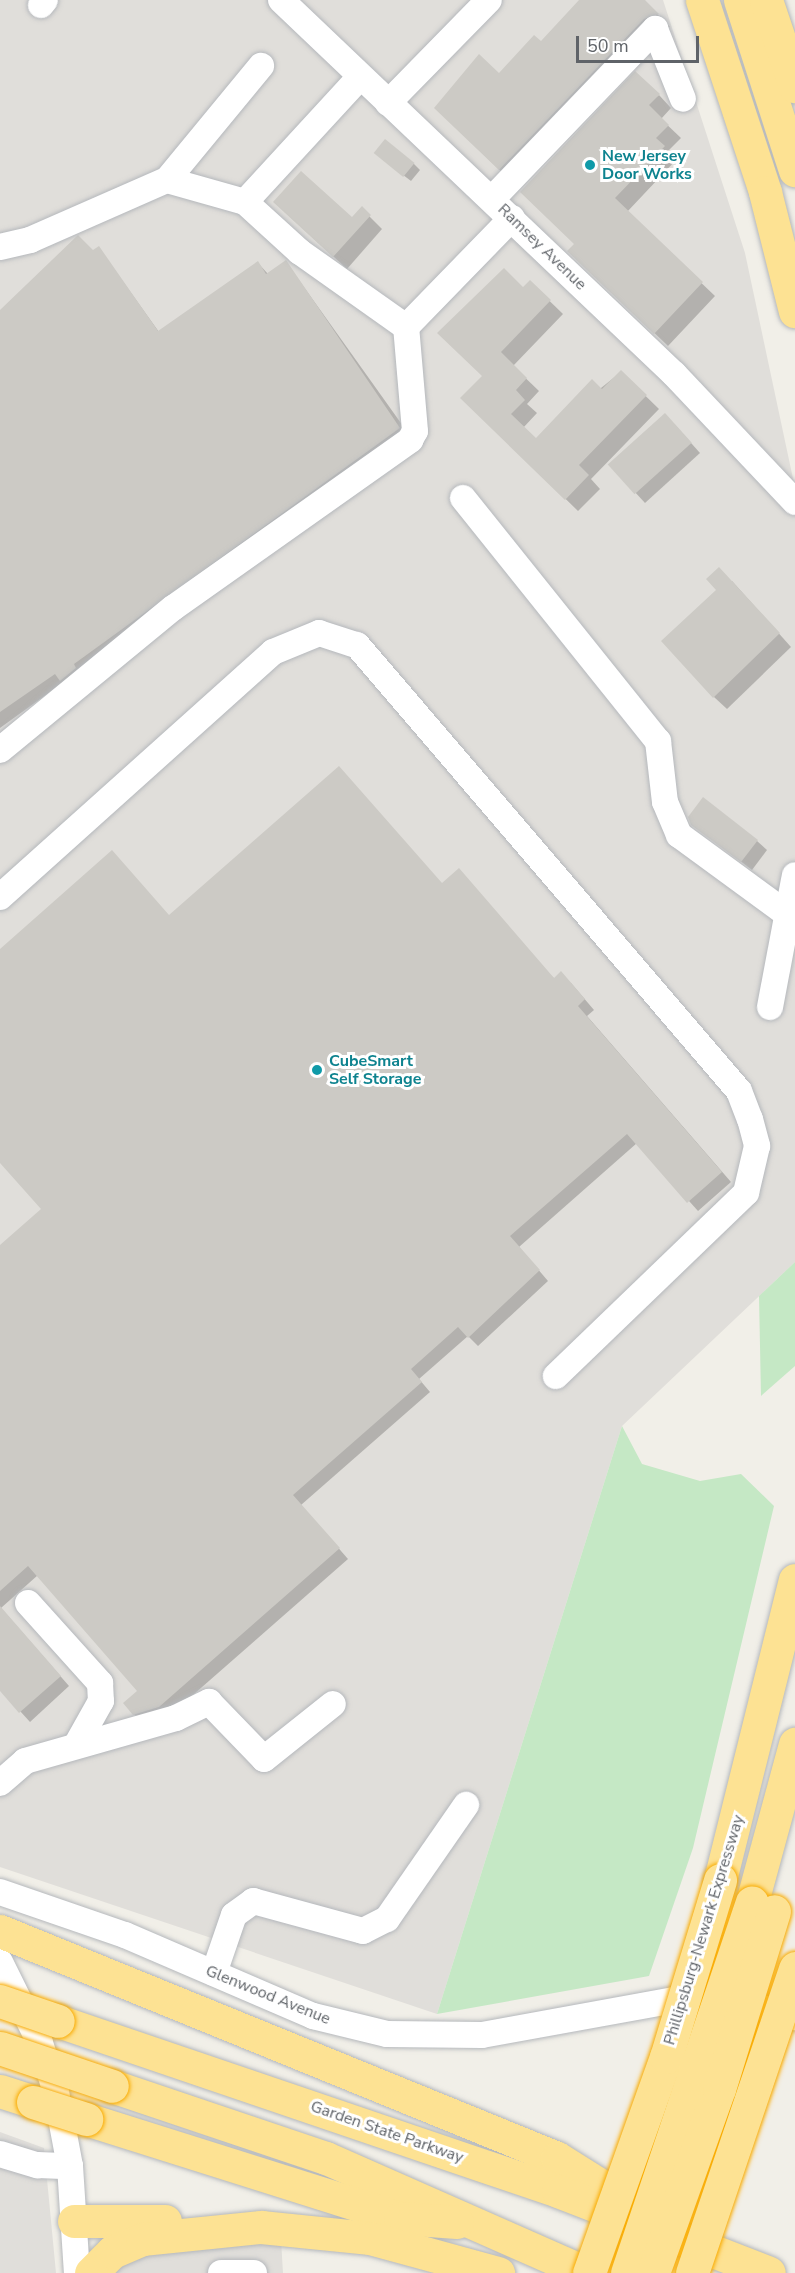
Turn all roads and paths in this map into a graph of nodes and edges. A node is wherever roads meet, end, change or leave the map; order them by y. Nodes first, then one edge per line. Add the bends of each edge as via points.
1 (281, 0) edge
2 (489, 0) edge
3 (702, 0) edge
4 (740, 0) edge
5 (766, 0) edge
6 (261, 66) dead end
7 (360, 78) junction
8 (795, 86) edge
9 (683, 99) dead end
10 (388, 103) junction
11 (795, 170) edge
12 (167, 180) junction
13 (492, 199) junction
14 (245, 202) junction
15 (512, 218) junction
16 (0, 246) edge
17 (795, 311) edge
18 (406, 327) junction
19 (463, 498) dead end
20 (795, 502) edge
21 (0, 750) edge
22 (795, 875) edge
23 (0, 897) edge
24 (790, 917) junction
25 (770, 1006) dead end
26 (556, 1376) dead end
27 (795, 1580) edge
28 (28, 1603) dead end
29 (333, 1704) dead end
30 (78, 1742) junction
31 (795, 1744) edge
32 (0, 1783) edge
33 (466, 1805) dead end
34 (795, 1834) edge
35 (0, 1892) edge
36 (40, 1906) junction
37 (763, 1906) junction
38 (0, 1919) edge
39 (0, 1931) edge
40 (0, 1962) edge
41 (795, 1968) edge
42 (214, 1973) junction
43 (0, 2001) edge
44 (795, 2018) edge
45 (0, 2048) edge
46 (0, 2091) edge
47 (0, 2154) edge
48 (70, 2166) junction
49 (715, 2210) junction
50 (74, 2221) junction
51 (482, 2224) junction
52 (261, 2227) junction
53 (682, 2235) junction
54 (77, 2273) edge
55 (91, 2273) edge
56 (221, 2273) edge
57 (254, 2273) edge
58 (498, 2273) edge
59 (588, 2273) edge
60 (627, 2273) edge
61 (653, 2273) edge
62 (693, 2273) edge
63 (699, 2273) edge
64 (770, 2273) edge

1 - 7 street, Ramsey Avenue
2 - 10 street
3 - 17 highway via 758,170
4 - 11 highway
5 - 8 highway
6 - 12 street
7 - 10 street, Ramsey Avenue
7 - 14 street
9 - 13 street via 655,29
10 - 13 street, Ramsey Avenue
12 - 14 street
12 - 16 street via 30,240
13 - 15 street, Ramsey Avenue
14 - 18 street via 300,252
15 - 18 street
15 - 20 street, Ramsey Avenue via 674,374
18 - 21 street via 415,431 410,440 173,608
19 - 24 street via 658,741 665,802 679,835
22 - 24 street
23 - 26 street via 273,652 319,633 357,645 739,1091 750,1119 757,1146 746,1193
24 - 25 street
27 - 59 highway, Phillipsburg-Newark Expressway, bridge via 720,1880 669,2047
28 - 30 street via 100,1683 101,1701
29 - 30 street via 264,1759 209,1702 176,1718
30 - 32 street via 25,1761
31 - 37 highway
33 - 42 street via 387,1919 363,1930 253,1901 234,1915
34 - 37 highway
35 - 36 street, Glenwood Avenue
36 - 38 street via 22,1907
36 - 42 street, Glenwood Avenue
37 - 60 highway, bridge
37 - 61 highway, bridge
39 - 53 highway via 557,2158
40 - 48 street via 46,2059
41 - 49 highway, bridge
42 - 44 street, Glenwood Avenue via 330,2021 424,2038 482,2035 674,2000 756,2006
43 - 53 highway, Garden State Parkway, bridge
45 - 51 highway, bridge via 326,2158
46 - 51 highway, bridge via 400,2218
47 - 48 street via 37,2165
48 - 50 street
49 - 62 highway, bridge
49 - 63 highway, bridge
50 - 52 highway
50 - 54 street
51 - 59 highway
52 - 55 highway via 131,2242
52 - 58 highway via 370,2238
53 - 64 highway, Garden State Parkway
56 - 57 street

